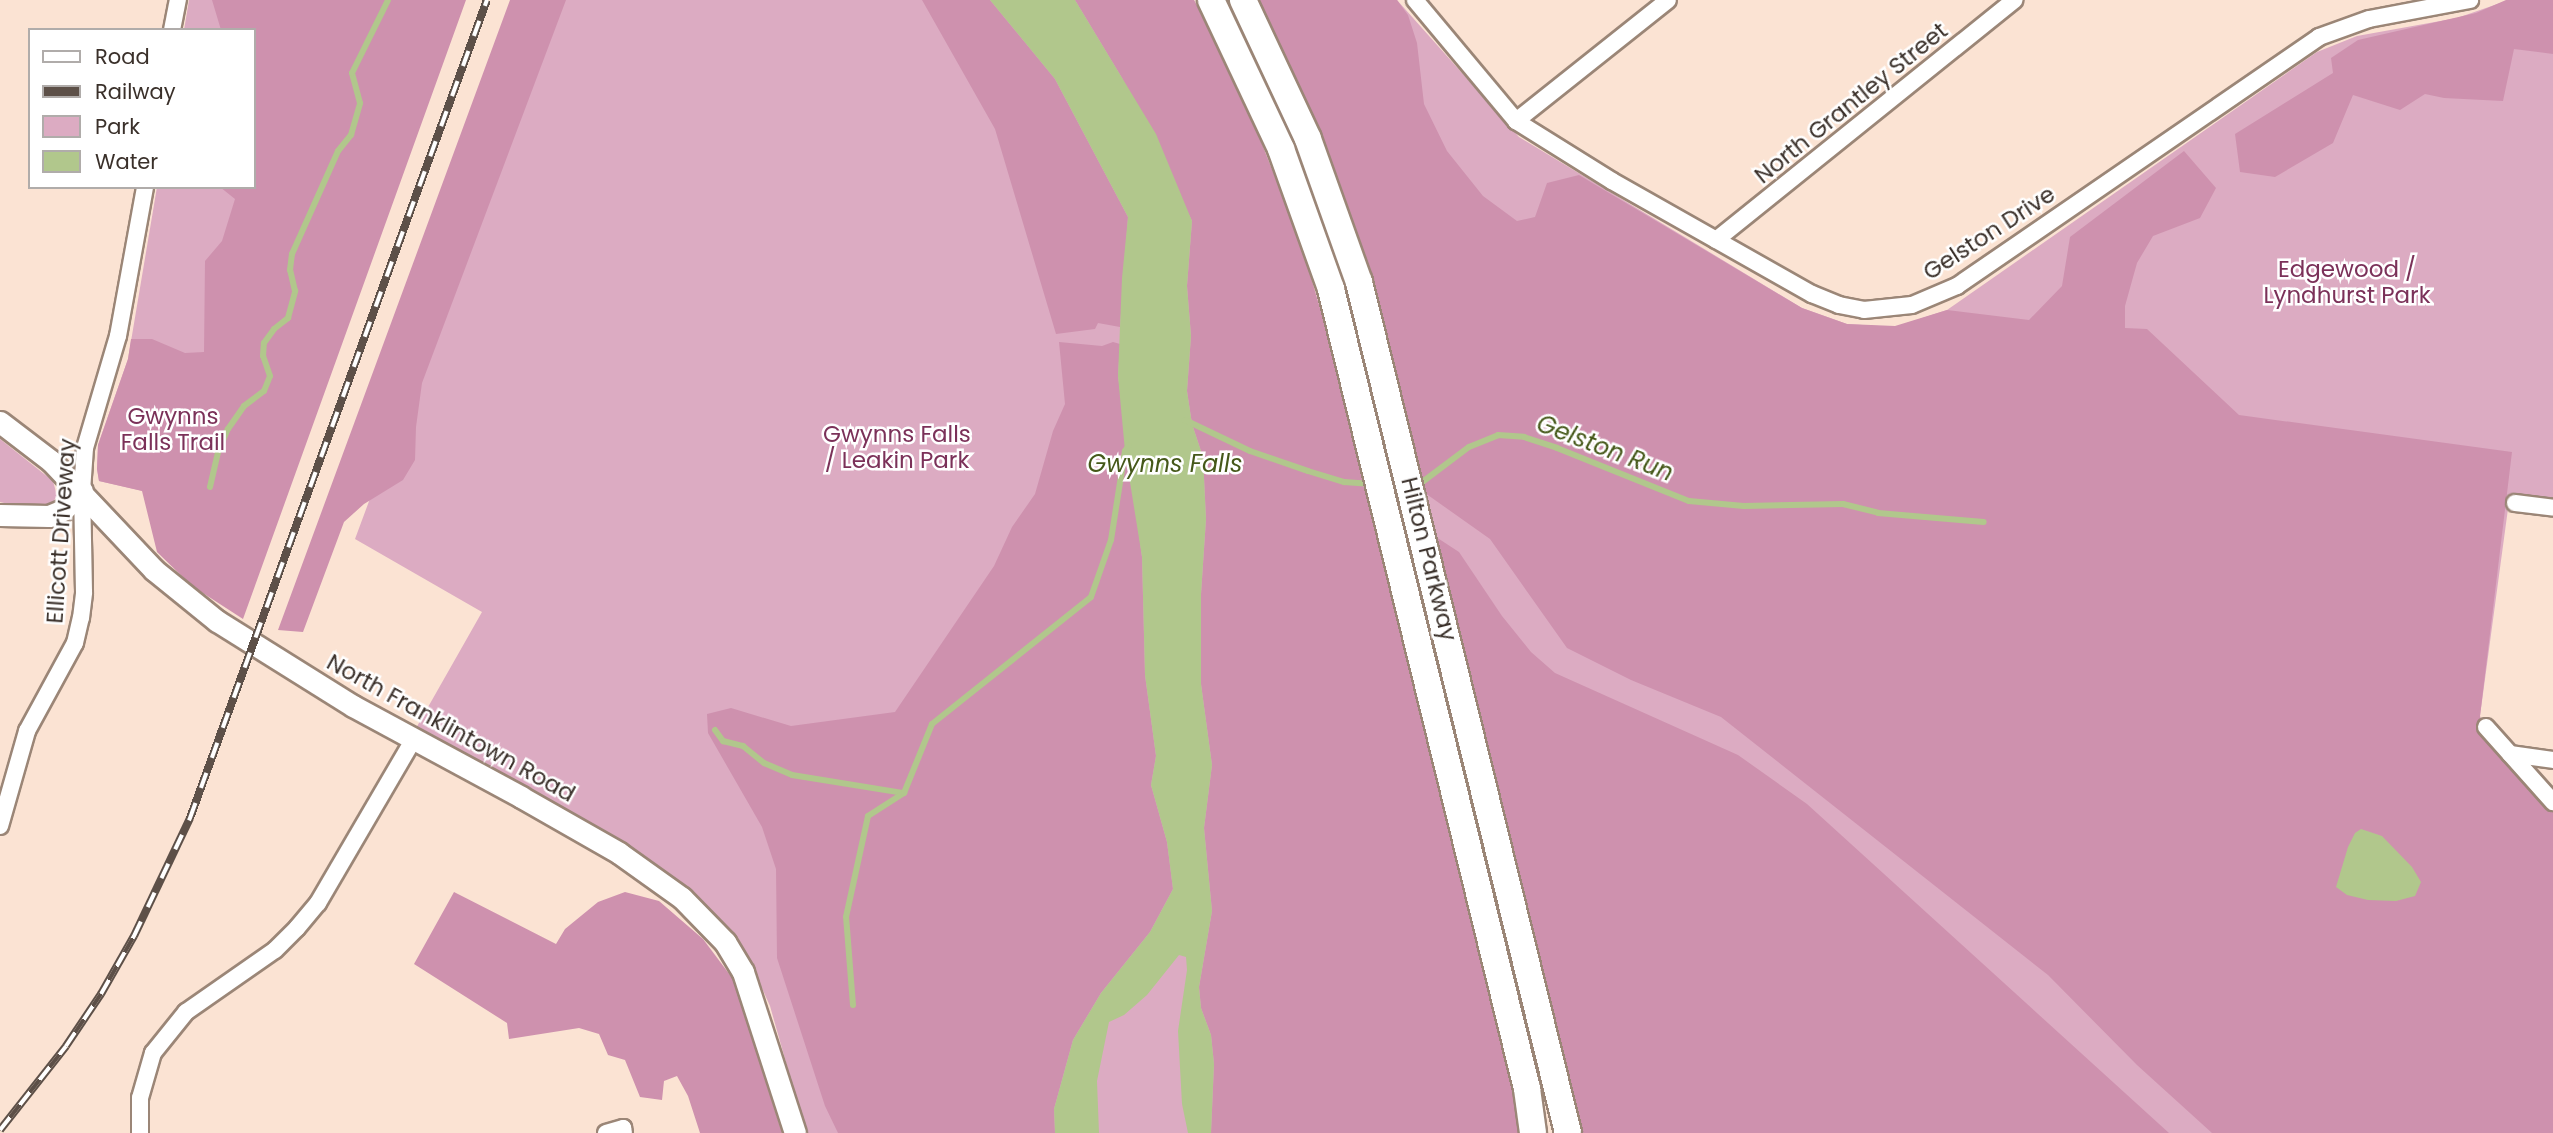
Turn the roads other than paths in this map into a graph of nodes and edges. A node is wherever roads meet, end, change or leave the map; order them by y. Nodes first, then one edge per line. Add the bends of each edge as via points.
1 (178, 0) edge
2 (1211, 0) edge
3 (1243, 0) edge
4 (1415, 0) edge
5 (1668, 0) edge
6 (2015, 0) edge
7 (2470, 0) edge
8 (172, 28) edge
9 (1516, 121) junction
10 (145, 189) edge
11 (1716, 240) junction
12 (0, 422) edge
13 (82, 491) junction
14 (2515, 503) dead end
15 (2553, 508) edge
16 (0, 515) edge
17 (2486, 727) dead end
18 (414, 739) junction
19 (2510, 754) junction
20 (2553, 760) edge
21 (2553, 802) edge
22 (0, 826) edge
23 (623, 1130) edge
24 (141, 1133) edge
25 (606, 1133) edge
26 (795, 1133) edge
27 (1533, 1133) edge
28 (1568, 1133) edge

1 - 8 street
2 - 27 main road, Hilton Parkway via 1281,149 1331,289 1527,1089
3 - 28 main road, Hilton Parkway via 1308,139 1359,282
4 - 9 street, Gelston Drive
5 - 9 street
6 - 11 street, North Grantley Street
7 - 11 street, Gelston Drive via 2369,19 2319,37 1957,286 1912,305 1864,310 1839,305
9 - 11 street, Gelston Drive
10 - 13 street, Ellicott Driveway via 118,336 85,447
12 - 13 street, North Franklintown Road
13 - 16 street via 63,510 49,516
13 - 18 street, North Franklintown Road via 184,597 272,657
13 - 22 street, Ellicott Driveway via 84,592 75,643 26,731
14 - 15 street
17 - 19 street
18 - 24 street via 318,903 298,928 275,950 205,997 160,1042 144,1074
18 - 26 street, North Franklintown Road via 619,853 708,922 743,972
19 - 20 street
19 - 21 street
23 - 25 street

